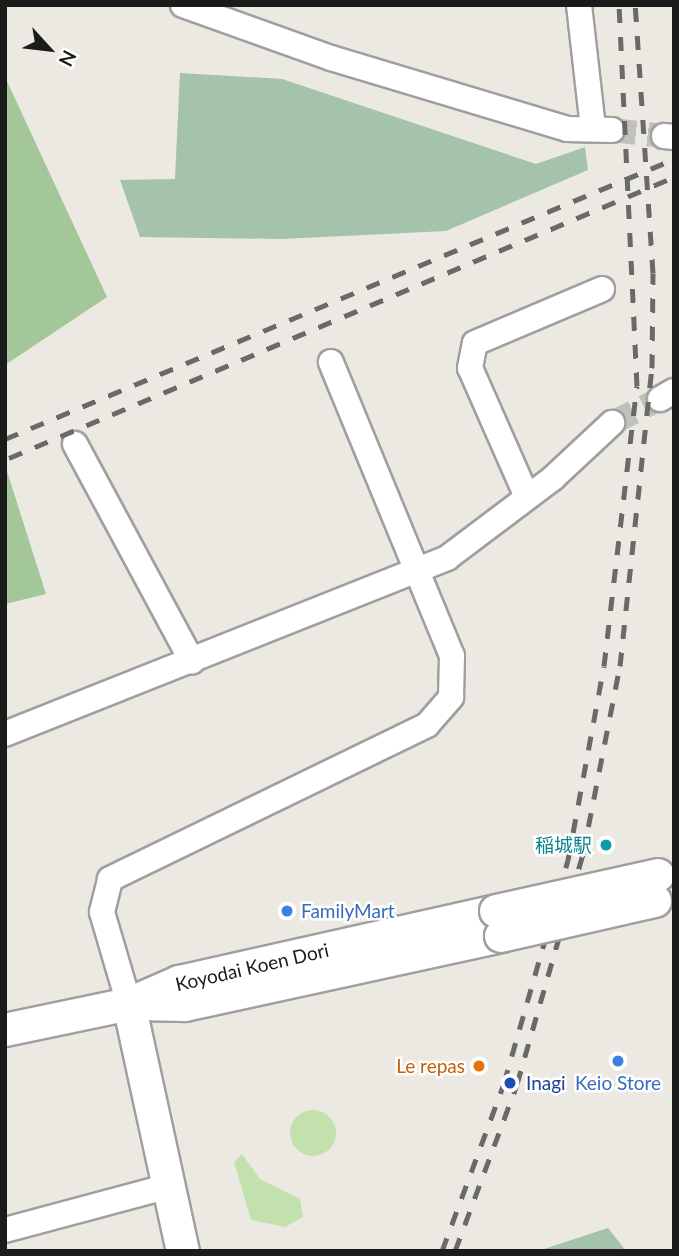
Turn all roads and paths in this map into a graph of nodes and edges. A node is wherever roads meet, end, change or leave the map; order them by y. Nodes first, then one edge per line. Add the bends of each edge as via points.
1 (183, 5) edge
2 (579, 5) edge
3 (602, 289) dead end
4 (331, 362) dead end
5 (612, 423) tunnel mouth
6 (75, 444) dead end
7 (527, 497) junction
8 (421, 570) junction
9 (192, 661) junction
10 (5, 734) edge
11 (665, 886) edge
12 (129, 1004) junction
13 (5, 1030) edge
14 (169, 1186) junction
15 (5, 1230) edge
16 (183, 1251) edge

1 - 2 street via 344,62 568,129 602,129
3 - 7 street via 475,343 470,368
4 - 8 street
5 - 7 street
6 - 9 street
7 - 8 street
8 - 9 street
8 - 12 street via 452,656 451,697 442,713 110,879 102,912
9 - 10 street
11 - 12 street, Koyodai Koen Dori, bridge via 185,1005
12 - 13 street, Koyodai Koen Dori
12 - 14 street
14 - 15 street
14 - 16 street

